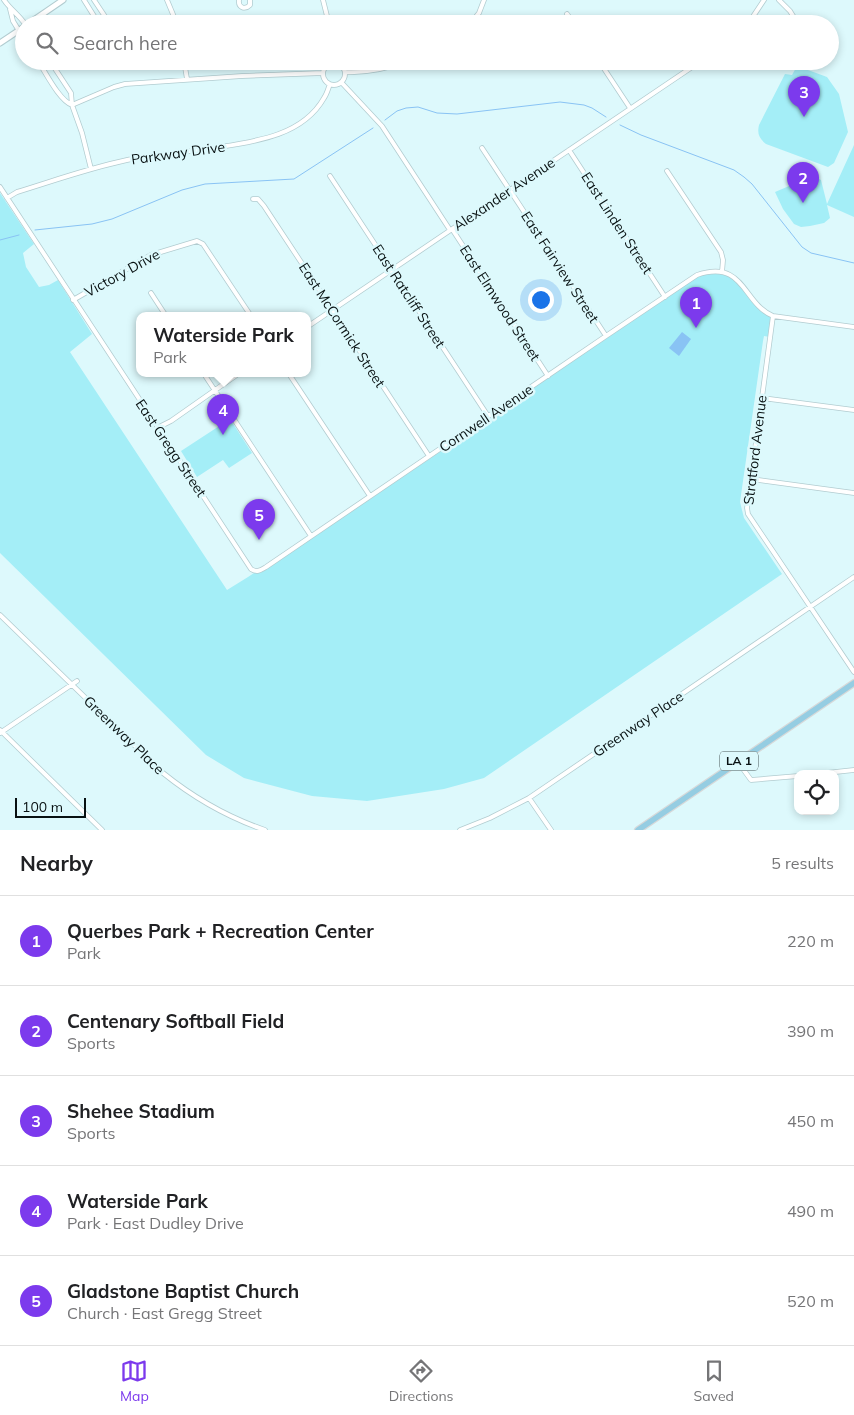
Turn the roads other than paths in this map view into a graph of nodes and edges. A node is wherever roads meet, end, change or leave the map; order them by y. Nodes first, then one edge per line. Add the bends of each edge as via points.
1 (4, 0) edge
2 (63, 0) edge
3 (84, 0) edge
4 (94, 0) edge
5 (167, 0) edge
6 (239, 0) edge
7 (250, 0) edge
8 (323, 0) edge
9 (764, 0) edge
10 (779, 0) edge
11 (484, 1) edge
12 (10, 10) junction
13 (17, 15) edge
14 (41, 15) edge
15 (94, 15) edge
16 (104, 15) edge
17 (173, 15) edge
18 (327, 15) edge
19 (477, 15) edge
20 (754, 15) edge
21 (792, 15) edge
22 (15, 25) edge
23 (15, 32) edge
24 (0, 43) edge
25 (44, 70) edge
26 (56, 70) edge
27 (186, 70) edge
28 (324, 70) edge
29 (379, 70) edge
30 (605, 70) edge
31 (687, 70) edge
32 (345, 72) joint
33 (323, 73) junction
34 (187, 79) junction
35 (341, 82) junction
36 (330, 84) junction
37 (72, 105) junction
38 (630, 108) junction
39 (482, 148) dead end
40 (569, 150) junction
41 (91, 169) junction
42 (667, 171) dead end
43 (330, 176) dead end
44 (0, 187) edge
45 (510, 190) junction
46 (7, 198) junction
47 (253, 199) dead end
48 (451, 230) junction
49 (392, 270) junction
50 (722, 272) junction
51 (151, 293) dead end
52 (665, 297) junction
53 (73, 300) junction
54 (332, 310) junction
55 (163, 312) edge
56 (248, 312) edge
57 (773, 316) junction
58 (311, 324) edge
59 (854, 327) edge
60 (606, 336) junction
61 (548, 376) junction
62 (206, 377) edge
63 (234, 377) edge
64 (292, 377) edge
65 (215, 390) junction
66 (762, 398) junction
67 (854, 410) edge
68 (488, 416) junction
69 (158, 428) junction
70 (429, 456) junction
71 (751, 479) junction
72 (854, 493) edge
73 (370, 496) junction
74 (311, 536) junction
75 (252, 570) joint
76 (854, 577) edge
77 (810, 607) junction
78 (0, 615) edge
79 (854, 672) edge
80 (77, 681) dead end
81 (854, 683) edge
82 (71, 685) junction
83 (1, 732) edge
84 (738, 762) junction
85 (854, 770) edge
86 (839, 772) edge
87 (794, 776) edge
88 (529, 798) junction
89 (102, 830) edge
90 (265, 830) edge
91 (460, 830) edge
92 (551, 830) edge
93 (638, 830) edge

1 - 12 street
2 - 14 street
3 - 15 street
4 - 16 street
5 - 17 street
6 - 7 street via 240,7 244,8 248,8
8 - 18 street
9 - 20 street
10 - 21 street
11 - 19 street
12 - 13 street
12 - 22 street
23 - 24 street
25 - 37 street via 63,99
26 - 37 street via 71,93
27 - 34 street
28 - 33 street
29 - 32 street
30 - 38 street
31 - 38 street, Alexander Avenue
32 - 35 street
33 - 34 street
33 - 36 street
34 - 37 street via 125,84
35 - 36 street
35 - 48 street, East Elmwood Street via 382,126
36 - 41 street, Parkway Drive via 324,98 306,118 272,137 127,160
37 - 41 street
38 - 40 street, Alexander Avenue
39 - 45 street, East Fairview Street
40 - 45 street, Alexander Avenue
40 - 52 street, East Linden Street
41 - 46 street, Parkway Drive
42 - 50 street via 721,252
43 - 49 street, East Ratcliff Street
44 - 46 street, East Gregg Street
45 - 48 street, Alexander Avenue
45 - 60 street, East Fairview Street
46 - 53 street, East Gregg Street
47 - 54 street, East McCormick Street via 258,199 264,206
48 - 49 street, Alexander Avenue
48 - 61 street, East Elmwood Street
49 - 54 street, Alexander Avenue
49 - 68 street, East Ratcliff Street
50 - 52 street, Cornwell Avenue via 697,275
50 - 57 street via 742,283 759,306
51 - 55 street
52 - 60 street, Cornwell Avenue
53 - 56 street, Victory Drive via 156,252 194,241 204,244
53 - 69 street, East Gregg Street
54 - 58 street, Alexander Avenue
54 - 70 street, East McCormick Street
57 - 59 street
57 - 66 street, Stratford Avenue
60 - 61 street, Cornwell Avenue
61 - 68 street, Cornwell Avenue
62 - 65 street
63 - 65 street
64 - 73 street
65 - 69 street
65 - 74 street
66 - 67 street
66 - 71 street, Stratford Avenue
68 - 70 street, Cornwell Avenue
69 - 75 street, East Gregg Street
70 - 73 street, Cornwell Avenue
71 - 72 street
71 - 77 street, Stratford Avenue via 748,514
73 - 74 street, Cornwell Avenue
74 - 75 street, Cornwell Avenue via 261,570
76 - 77 street, Greenway Place
77 - 79 street, Stratford Avenue
77 - 88 street, Greenway Place
78 - 82 street, Greenway Place
80 - 82 street
81 - 84 main road, LA 1
82 - 83 street
82 - 90 street, Greenway Place via 181,788 223,813
83 - 89 street
84 - 87 street via 751,780
84 - 93 main road, LA 1
85 - 86 street
88 - 91 street, Greenway Place
88 - 92 street

